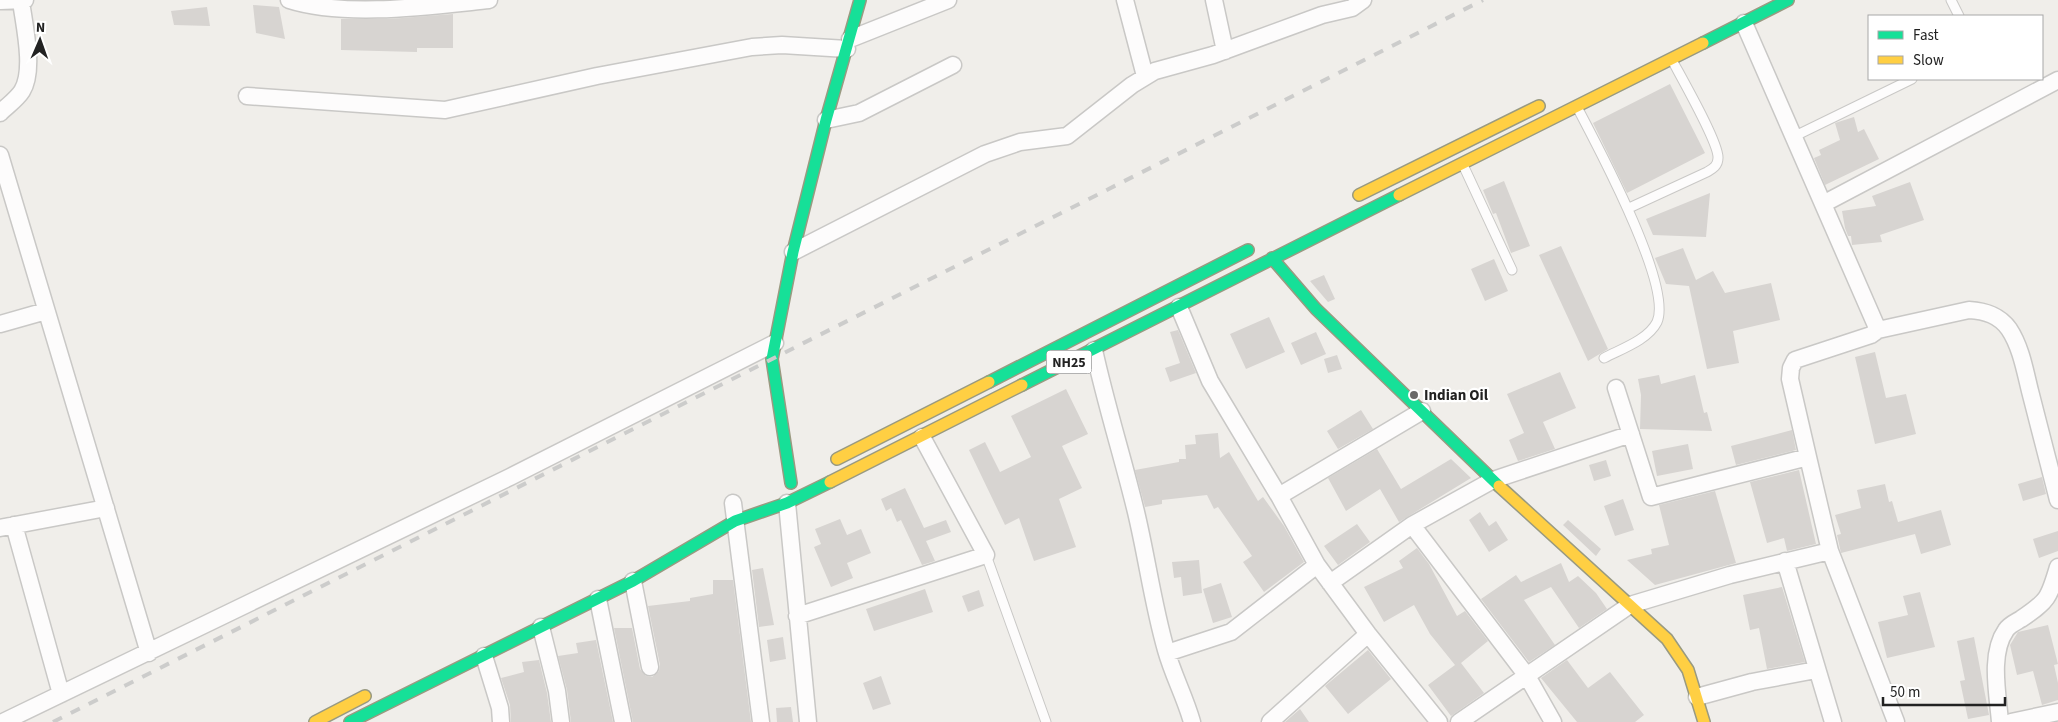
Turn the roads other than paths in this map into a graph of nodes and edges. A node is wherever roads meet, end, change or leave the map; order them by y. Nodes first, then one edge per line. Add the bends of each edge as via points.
1 (289, 0) edge
2 (489, 0) edge
3 (860, 0) edge
4 (948, 0) edge
5 (1125, 0) edge
6 (1214, 0) edge
7 (1363, 0) edge
8 (1788, 0) edge
9 (1951, 0) edge
10 (0, 1) edge
11 (23, 1) edge
12 (462, 1) edge
13 (331, 4) edge
14 (1959, 15) edge
15 (1744, 22) junction
16 (848, 44) junction
17 (1225, 51) junction
18 (1672, 60) junction
19 (953, 65) dead end
20 (1145, 76) junction
21 (1910, 80) edge
22 (2058, 80) edge
23 (247, 96) dead end
24 (1548, 102) dead end
25 (1577, 107) junction
26 (0, 113) edge
27 (826, 120) junction
28 (1793, 136) junction
29 (0, 155) edge
30 (1462, 164) junction
31 (1351, 199) dead end
32 (1823, 204) junction
33 (1629, 208) junction
34 (1259, 244) dead end
35 (793, 252) junction
36 (1272, 258) junction
37 (1512, 270) dead end
38 (1179, 307) junction
39 (46, 311) junction
40 (0, 324) edge
41 (1878, 330) junction
42 (775, 343) junction
43 (1094, 350) junction
44 (1604, 358) dead end
45 (1616, 388) dead end
46 (1422, 411) junction
47 (1631, 434) junction
48 (922, 437) junction
49 (1808, 457) junction
50 (826, 465) dead end
51 (1493, 480) junction
52 (791, 483) dead end
53 (1279, 496) junction
54 (2058, 500) edge
55 (787, 503) junction
56 (733, 504) dead end
57 (106, 508) junction
58 (735, 521) junction
59 (1412, 525) junction
60 (7, 527) edge
61 (1830, 551) junction
62 (986, 555) junction
63 (1785, 561) junction
64 (1317, 565) junction
65 (2058, 568) edge
66 (633, 581) junction
67 (1330, 583) junction
68 (598, 599) junction
69 (1630, 605) junction
70 (798, 616) junction
71 (541, 627) junction
72 (1368, 634) junction
73 (149, 653) junction
74 (1167, 653) junction
75 (484, 656) junction
76 (650, 667) dead end
77 (1816, 670) junction
78 (1527, 676) junction
79 (373, 693) dead end
80 (61, 694) junction
81 (1696, 697) junction
82 (2058, 712) edge
83 (3, 722) edge
84 (315, 722) edge
85 (350, 722) edge
86 (501, 722) edge
87 (561, 722) edge
88 (623, 722) edge
89 (761, 722) edge
90 (808, 722) edge
91 (1046, 722) edge
92 (1192, 722) edge
93 (1270, 722) edge
94 (1439, 722) edge
95 (1459, 722) edge
96 (1553, 722) edge
97 (1704, 722) edge
98 (1833, 722) edge
99 (1896, 722) edge
100 (2000, 722) edge
101 (2011, 722) edge

1 - 13 street via 306,6
2 - 12 street
3 - 16 main road
4 - 16 street
5 - 20 street
6 - 17 street
7 - 17 street via 1352,8 1322,15
8 - 15 main road, NH25
9 - 14 lane
10 - 11 street
11 - 26 street via 27,81 22,92
12 - 13 street via 422,7
15 - 18 main road, NH25
15 - 28 street
16 - 23 street via 752,47 597,76 445,110
16 - 27 main road
17 - 20 street
18 - 25 main road, NH25
18 - 33 lane via 1714,142 1717,164 1707,172
19 - 27 street via 859,113
20 - 35 street via 1067,136 1020,142 985,154
21 - 28 lane
22 - 32 street
24 - 31 main road
25 - 30 main road, NH25
25 - 33 lane
27 - 35 main road
28 - 32 street
29 - 39 street
30 - 36 main road, NH25
30 - 37 lane
32 - 41 street
33 - 44 lane via 1660,297 1659,314 1650,332
34 - 50 main road, NH25
35 - 42 main road
36 - 38 main road, NH25
36 - 46 main road via 1316,309
38 - 43 main road, NH25
38 - 53 street via 1210,381
39 - 40 street
39 - 57 street
41 - 49 street via 1795,360 1790,379
41 - 54 street via 1969,310 1995,315 2009,329 2020,354
42 - 52 main road via 773,377
42 - 73 street
43 - 48 main road, NH25
43 - 74 street via 1123,458
45 - 47 street
46 - 51 main road
46 - 53 street
47 - 49 street via 1651,497
47 - 51 street
48 - 55 main road, NH25
48 - 62 street
49 - 61 street
51 - 59 street
51 - 69 main road
53 - 64 street
55 - 58 main road, NH25
55 - 70 street
56 - 58 street
57 - 60 street
57 - 73 street
58 - 66 main road, NH25
58 - 89 street
59 - 67 street
59 - 78 street
60 - 80 street
61 - 63 street
61 - 99 street
62 - 70 street
62 - 91 lane
63 - 69 street
63 - 77 street
64 - 67 street
64 - 74 street via 1231,632
65 - 100 street via 2051,593 2044,603 2007,628 2001,638 1996,663
66 - 68 main road, NH25
66 - 76 street
67 - 72 street
68 - 71 main road, NH25
68 - 88 street
69 - 78 street
69 - 81 main road via 1678,653 1688,670
70 - 90 street
71 - 75 main road, NH25
71 - 87 street
72 - 93 street
72 - 94 street
73 - 80 street
74 - 92 street via 1184,692
75 - 85 main road, NH25
75 - 86 street via 500,708
77 - 81 street
77 - 98 street
78 - 95 street
78 - 96 street
79 - 84 main road
80 - 83 street
81 - 97 main road
82 - 101 street

